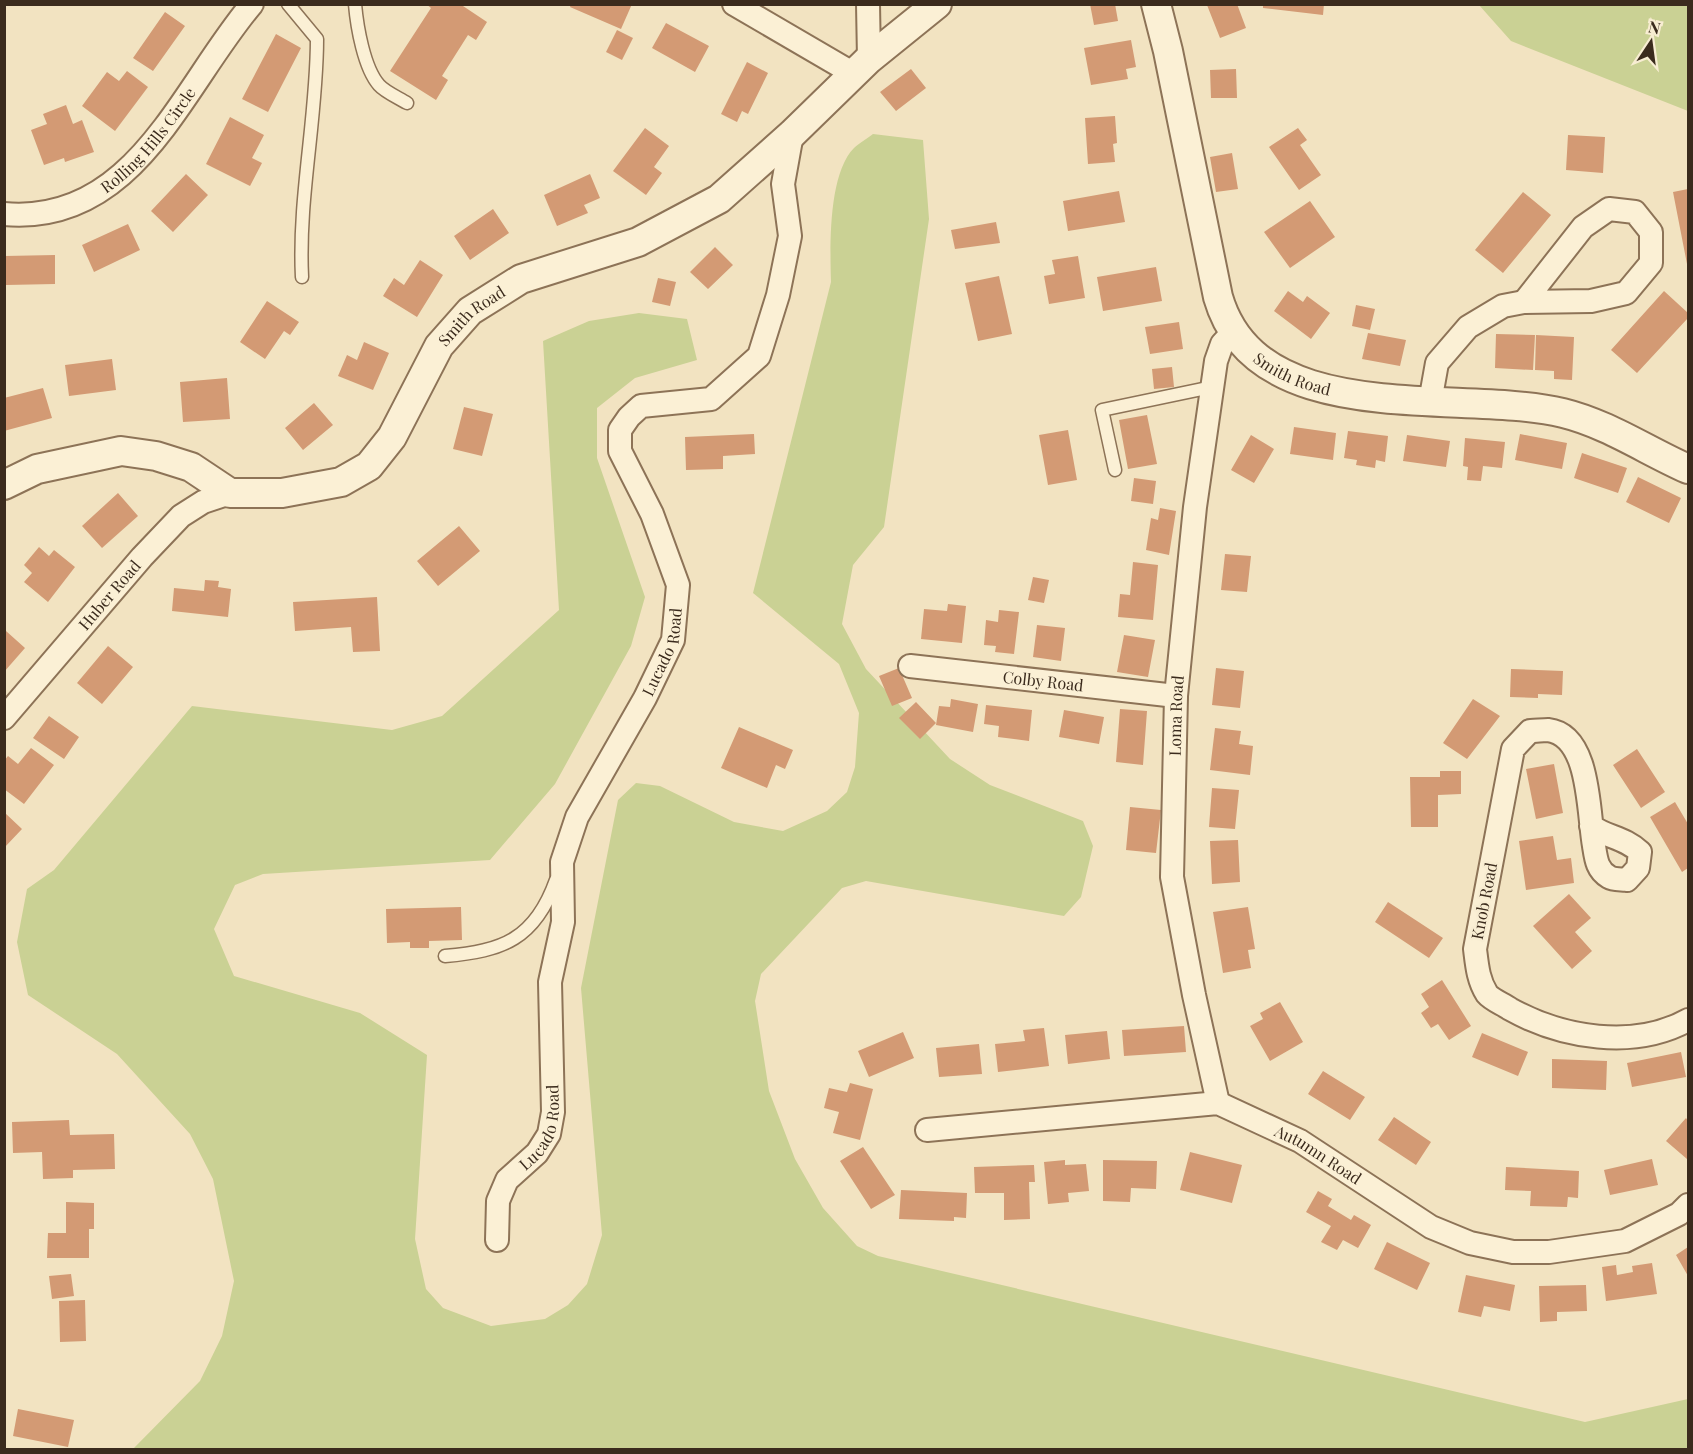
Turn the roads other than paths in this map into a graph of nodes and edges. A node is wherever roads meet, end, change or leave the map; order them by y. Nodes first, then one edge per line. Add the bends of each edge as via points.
1 (252, 4) edge
2 (288, 4) edge
3 (355, 4) edge
4 (734, 4) edge
5 (868, 4) edge
6 (937, 4) edge
7 (1156, 4) edge
8 (862, 67) junction
9 (407, 103) dead end
10 (792, 134) junction
11 (4, 213) edge
12 (302, 277) dead end
13 (1524, 302) junction
14 (1233, 332) junction
15 (1212, 387) junction
16 (1430, 402) junction
17 (1689, 469) edge
18 (1115, 470) dead end
19 (4, 485) edge
20 (230, 493) junction
21 (910, 666) dead end
22 (1176, 696) junction
23 (4, 718) edge
24 (1591, 826) dead end
25 (562, 862) junction
26 (444, 957) dead end
27 (1689, 1020) edge
28 (1218, 1103) junction
29 (927, 1130) dead end
30 (1689, 1205) edge
31 (497, 1239) dead end

1 - 11 street, Rolling Hills Circle via 145,154 111,183 70,206 39,214
2 - 12 lane via 317,39 317,85 300,243
3 - 9 lane via 367,61 379,86
4 - 8 street
5 - 8 street
6 - 8 street, Smith Road
7 - 14 street, Smith Road via 1218,297
8 - 10 street, Smith Road
10 - 20 street, Smith Road via 719,199 638,242 521,279 470,311 439,346 392,437 369,466 341,482 312,489
10 - 25 street, Lucado Road via 783,184 790,236 778,295 759,356 711,399 641,406 620,430 620,451 652,514 678,585 673,639 645,698 577,818
13 - 13 street via 1583,227 1609,209 1635,212 1651,232 1651,263 1626,293 1591,301
13 - 16 street via 1503,306 1468,327 1437,363
14 - 15 street, Loma Road via 1222,344 1215,361
14 - 16 street, Smith Road via 1258,358 1319,388
15 - 18 lane via 1101,410
15 - 22 street, Loma Road
16 - 17 street, Smith Road via 1528,406 1566,413
19 - 20 street via 38,469 121,452 156,456 191,467
20 - 23 street, Huber Road via 203,502 181,516
21 - 22 street, Colby Road
22 - 28 street, Loma Road via 1172,877
24 - 27 street, Knob Road via 1581,759 1570,741 1550,730 1530,731 1513,749 1475,950 1479,976 1489,996 1537,1024 1586,1036 1637,1036
25 - 26 lane via 536,921 519,936 481,953
25 - 31 street, Lucado Road via 563,922 550,982 553,1112 549,1134 537,1153 507,1180 498,1201
28 - 29 street
28 - 30 street, Autumn Road via 1300,1141 1431,1227 1470,1243 1512,1252 1586,1248 1625,1241

